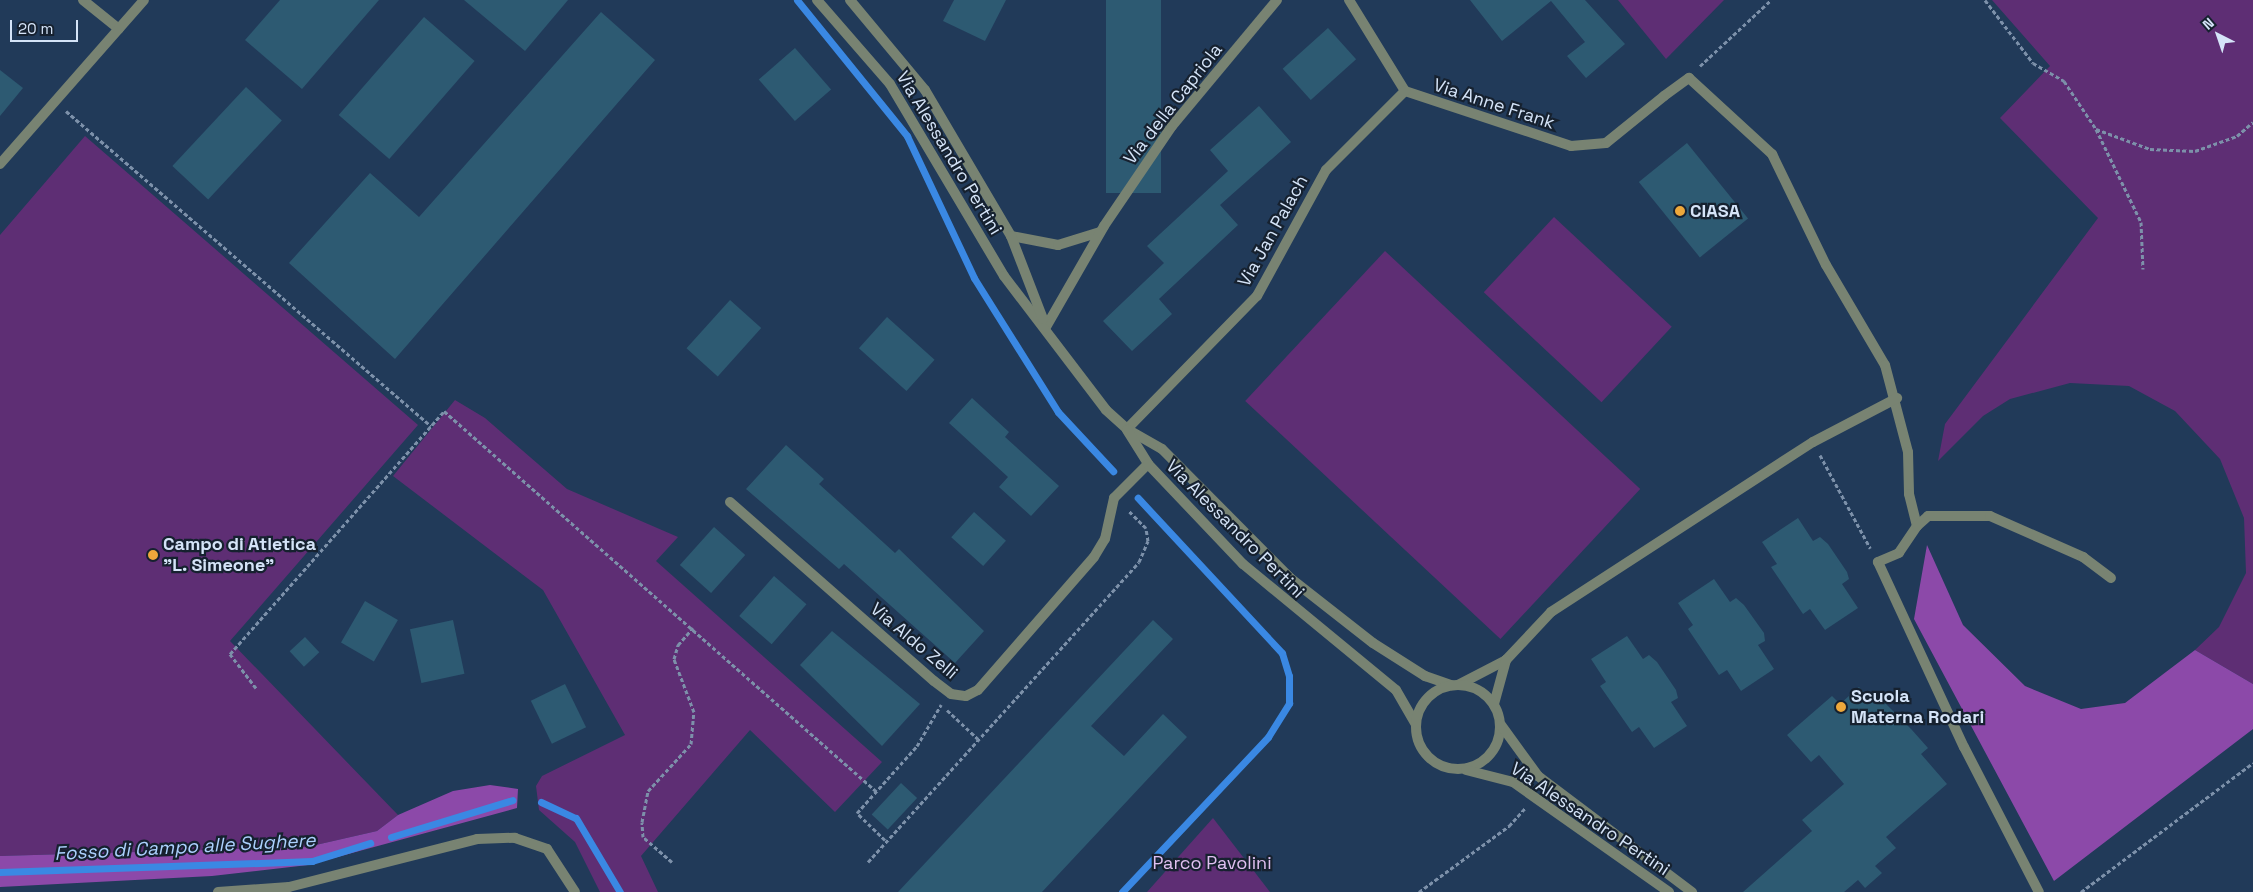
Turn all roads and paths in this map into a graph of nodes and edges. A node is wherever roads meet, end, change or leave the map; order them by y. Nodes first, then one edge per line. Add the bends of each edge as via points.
1 (83, 0) edge
2 (144, 0) edge
3 (817, 0) edge
4 (850, 0) edge
5 (1277, 0) edge
6 (1349, 0) edge
7 (1771, 0) edge
8 (1985, 0) edge
9 (119, 29) junction
10 (1690, 78) junction
11 (1405, 91) junction
12 (54, 102) junction
13 (2253, 122) edge
14 (2096, 129) junction
15 (0, 164) edge
16 (1100, 232) junction
17 (1011, 236) junction
18 (2143, 269) dead end
19 (1046, 327) junction
20 (1897, 398) junction
21 (431, 426) junction
22 (1126, 429) junction
23 (1812, 442) junction
24 (1148, 464) junction
25 (1114, 498) junction
26 (730, 502) dead end
27 (1917, 526) junction
28 (1878, 562) junction
29 (2111, 578) dead end
30 (692, 628) junction
31 (1506, 660) junction
32 (1455, 685) junction
33 (256, 688) dead end
34 (1494, 704) junction
35 (1416, 724) junction
36 (1500, 724) junction
37 (978, 739) junction
38 (2253, 763) edge
39 (1463, 770) junction
40 (877, 792) junction
41 (1534, 798) junction
42 (885, 840) junction
43 (672, 862) dead end
44 (868, 862) dead end
45 (326, 879) junction
46 (218, 892) edge
47 (225, 892) edge
48 (304, 892) edge
49 (575, 892) edge
50 (1420, 892) edge
51 (1669, 892) edge
52 (1692, 892) edge
53 (2039, 892) edge
54 (2081, 892) edge

1 - 9 street
2 - 9 street
3 - 19 street, Via Alessandro Pertini via 890,84 1004,276
4 - 17 street, Via Alessandro Pertini via 925,90
5 - 16 street, Via della Capriola via 1172,126
6 - 11 street, Via Anne Frank
7 - 10 path
8 - 14 path via 2033,63 2064,81
9 - 12 street
10 - 11 street, Via Anne Frank via 1606,142 1571,146
10 - 20 street via 1772,154 1826,265 1885,365
11 - 22 street, Via Jan Palach via 1326,170 1257,296
12 - 15 street
12 - 21 path
13 - 14 path via 2237,136 2195,151 2150,150
14 - 18 path via 2141,222
16 - 17 street via 1058,244
16 - 19 street, Via della Capriola
17 - 19 street, Via Alessandro Pertini
19 - 22 street, Via Alessandro Pertini via 1086,386
20 - 23 street
20 - 27 street
21 - 30 path via 444,411
21 - 33 path via 230,654
22 - 24 street, Via Alessandro Pertini
22 - 32 street, Via Alessandro Pertini via 1162,449 1259,550 1373,644 1424,676
23 - 28 path
23 - 31 street via 1552,612
24 - 25 street
24 - 35 street, Via Alessandro Pertini via 1275,595 1404,698
25 - 26 street, Via Aldo Zelli via 1105,539 1094,557 978,690 959,697 934,681
25 - 37 path via 1146,528 1145,552
27 - 28 street via 1899,553
27 - 29 street via 1928,516 1990,516 2083,556
28 - 53 street via 1964,747
30 - 40 path
30 - 43 path via 678,645 674,658 694,712 691,744 648,791 642,822 643,837
31 - 32 street
31 - 34 street
32 - 34 street via 1478,690
32 - 35 street via 1431,695
34 - 36 street
35 - 39 street via 1426,755 1439,765
36 - 39 street via 1493,752 1476,766
36 - 52 street, Via Alessandro Pertini via 1538,776
37 - 40 path via 941,705 917,746
37 - 42 path
38 - 54 path
39 - 41 street, Via Alessandro Pertini via 1498,775
40 - 42 path via 857,814
41 - 50 path via 1509,826
41 - 51 street, Via Alessandro Pertini
42 - 44 path
45 - 47 street
45 - 48 street
45 - 49 street via 477,839 514,838 547,849
46 - 47 street

